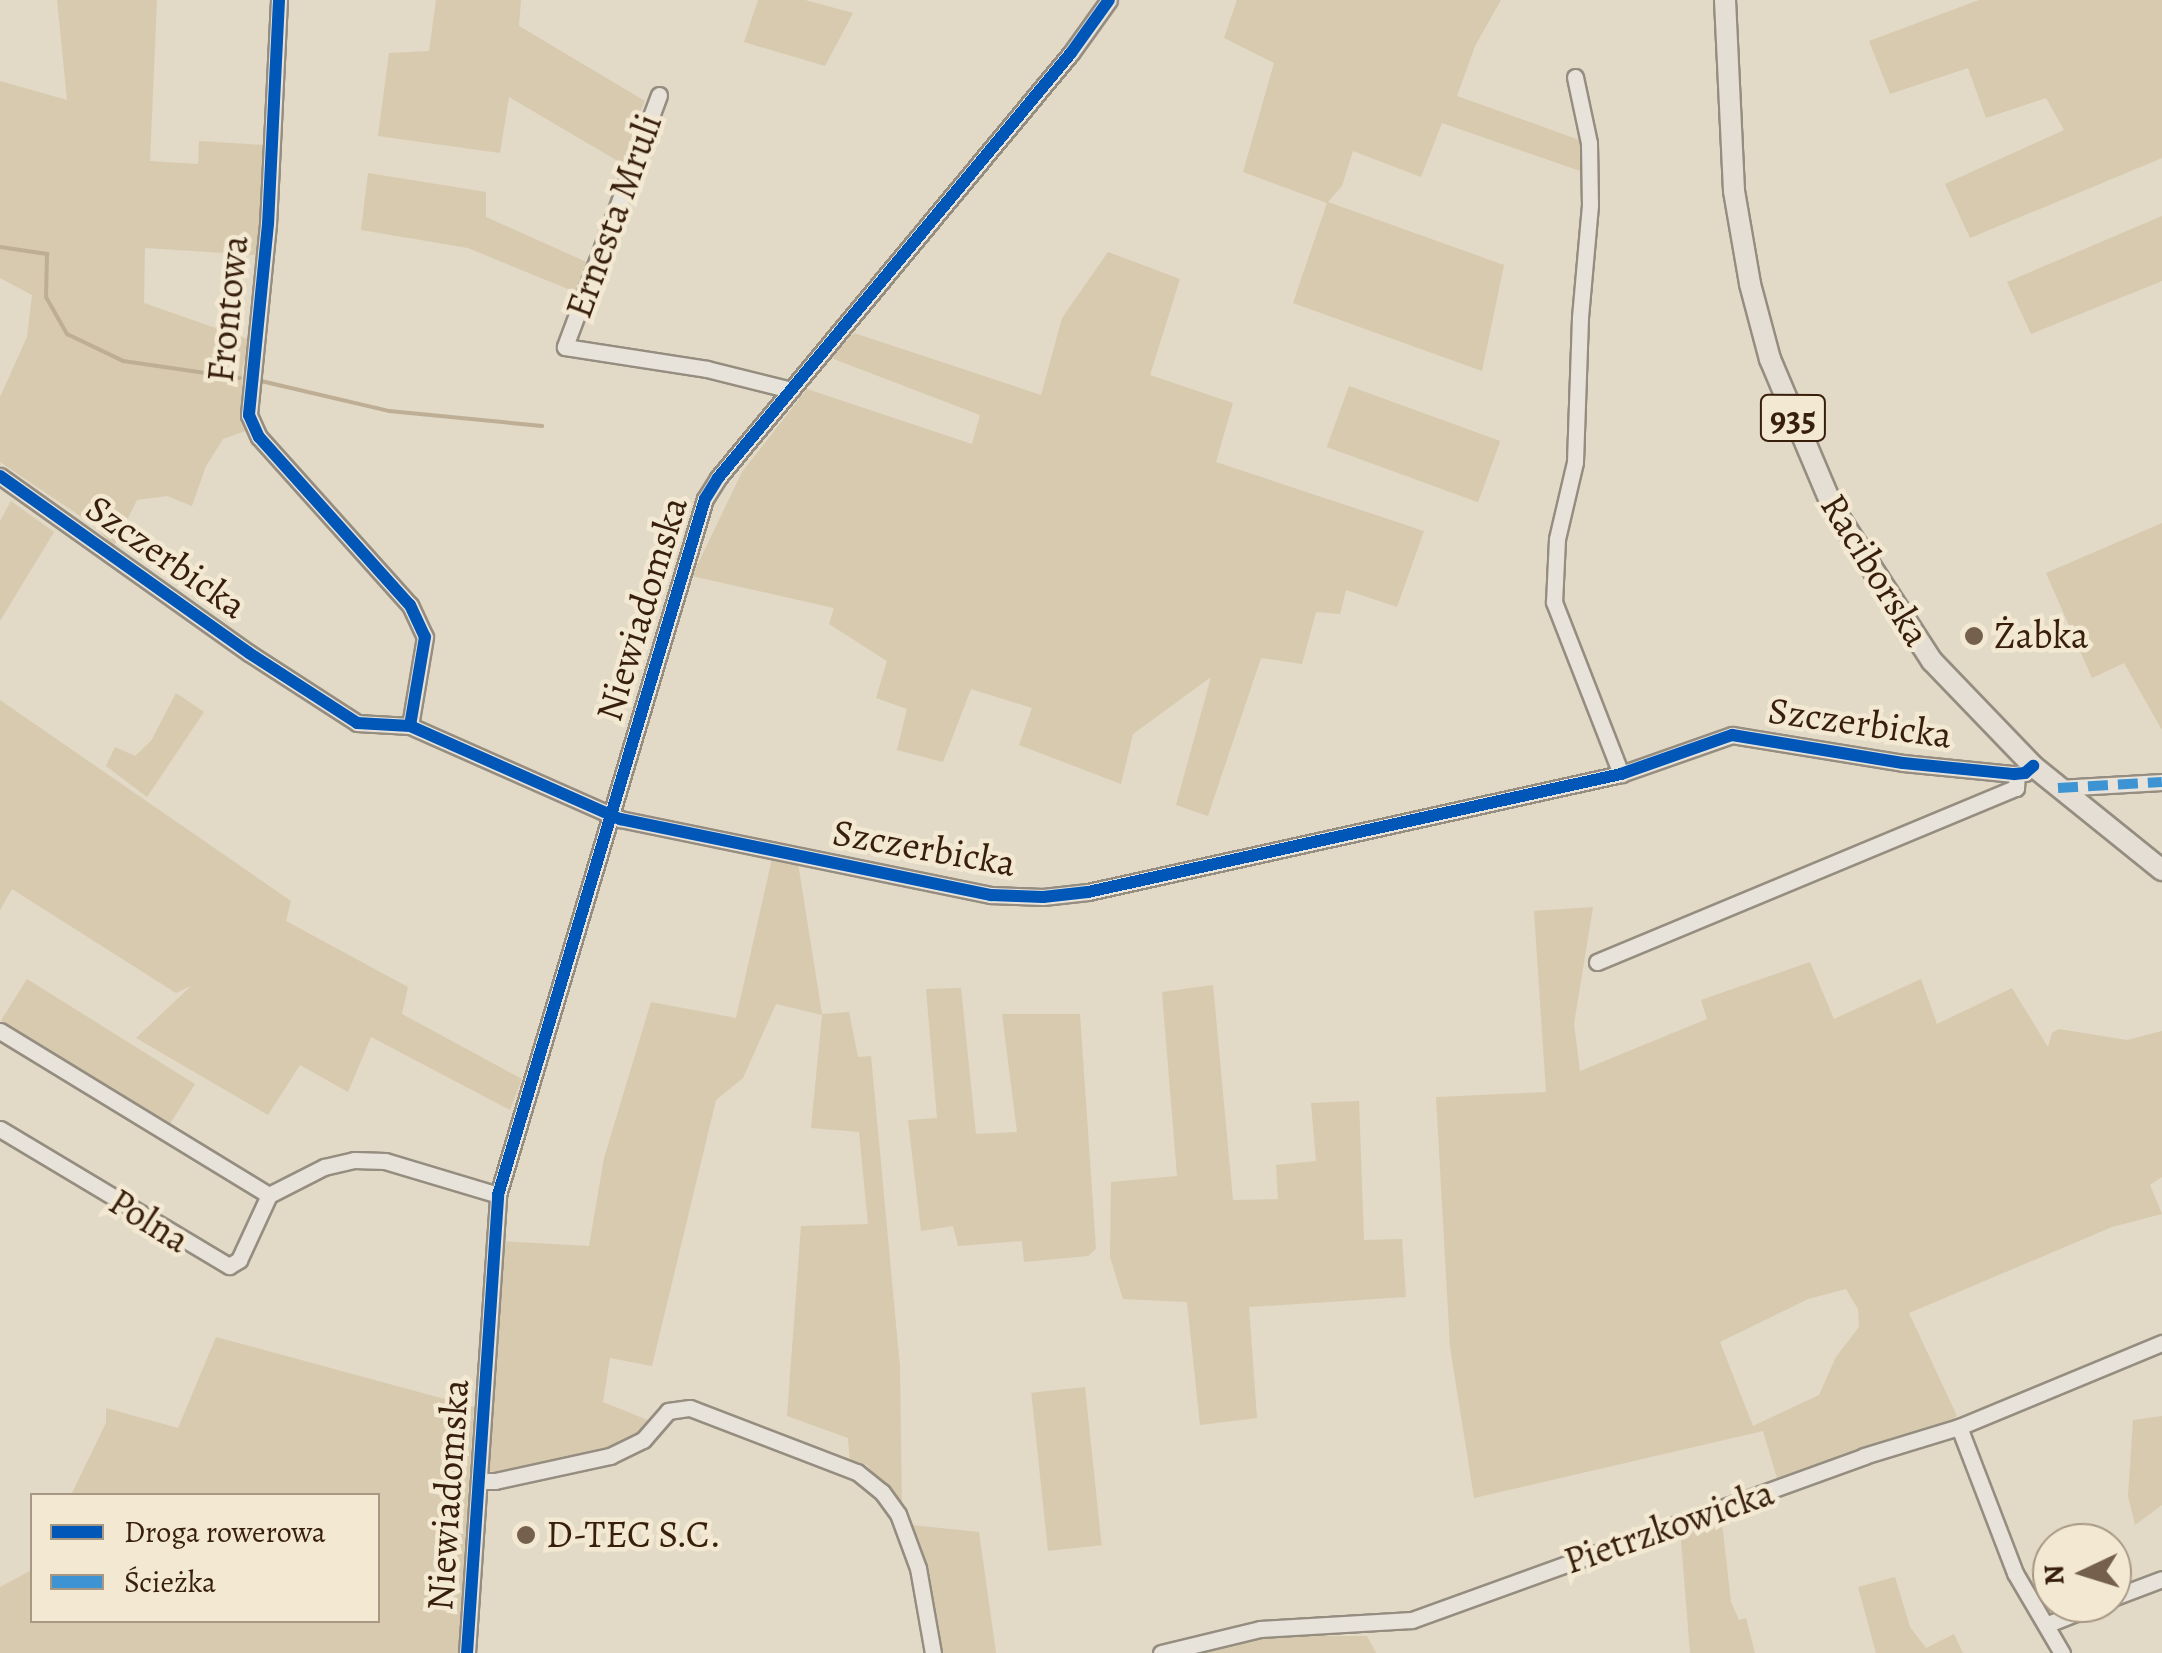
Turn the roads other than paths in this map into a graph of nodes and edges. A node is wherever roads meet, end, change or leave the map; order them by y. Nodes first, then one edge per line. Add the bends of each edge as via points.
1 (279, 0) edge
2 (1109, 0) edge
3 (1725, 0) edge
4 (1575, 77) dead end
5 (659, 95) dead end
6 (791, 390) junction
7 (0, 476) edge
8 (410, 726) junction
9 (2025, 770) junction
10 (1621, 774) junction
11 (2162, 782) edge
12 (2058, 788) junction
13 (610, 816) junction
14 (2162, 870) edge
15 (1597, 962) dead end
16 (0, 1032) edge
17 (0, 1129) edge
18 (269, 1195) junction
19 (498, 1196) junction
20 (2162, 1343) edge
21 (1959, 1427) junction
22 (479, 1481) junction
23 (2162, 1578) edge
24 (2132, 1590) edge
25 (2048, 1624) joint
26 (467, 1653) edge
27 (933, 1653) edge
28 (1161, 1653) edge
29 (2062, 1653) edge

1 - 8 street, Frontowa via 268,224 249,415 259,437 410,605 425,637
2 - 6 street, Niewiadomska
3 - 9 main road, Raciborska / 935 via 1734,191 1770,359 1833,508 1932,661
4 - 10 street via 1589,143 1590,205 1575,462 1557,539 1554,602
5 - 6 street, Ernesta Mruli via 565,347
6 - 13 street, Niewiadomska via 706,499
7 - 8 street, Szczerbicka via 346,716 372,727
8 - 13 street, Szczerbicka
9 - 10 street, Szczerbicka via 1886,761 1732,735
9 - 12 main road, Raciborska / 935
9 - 15 street via 2016,788
10 - 13 street, Szczerbicka via 1043,898 991,895
11 - 12 street
12 - 14 main road, Raciborska / 935
13 - 19 street, Niewiadomska
16 - 18 street
17 - 18 street, Polna via 229,1266 239,1260
18 - 19 street via 296,1178 354,1160 385,1161
19 - 22 street, Niewiadomska
20 - 21 street, Pietrzkowicka
21 - 25 street via 2015,1573
21 - 28 street, Pietrzkowicka via 1412,1620 1260,1630
22 - 26 street, Niewiadomska
22 - 27 street via 610,1456 643,1440 674,1407 708,1415 856,1472 882,1492 898,1514 918,1568
23 - 24 street
25 - 29 street

